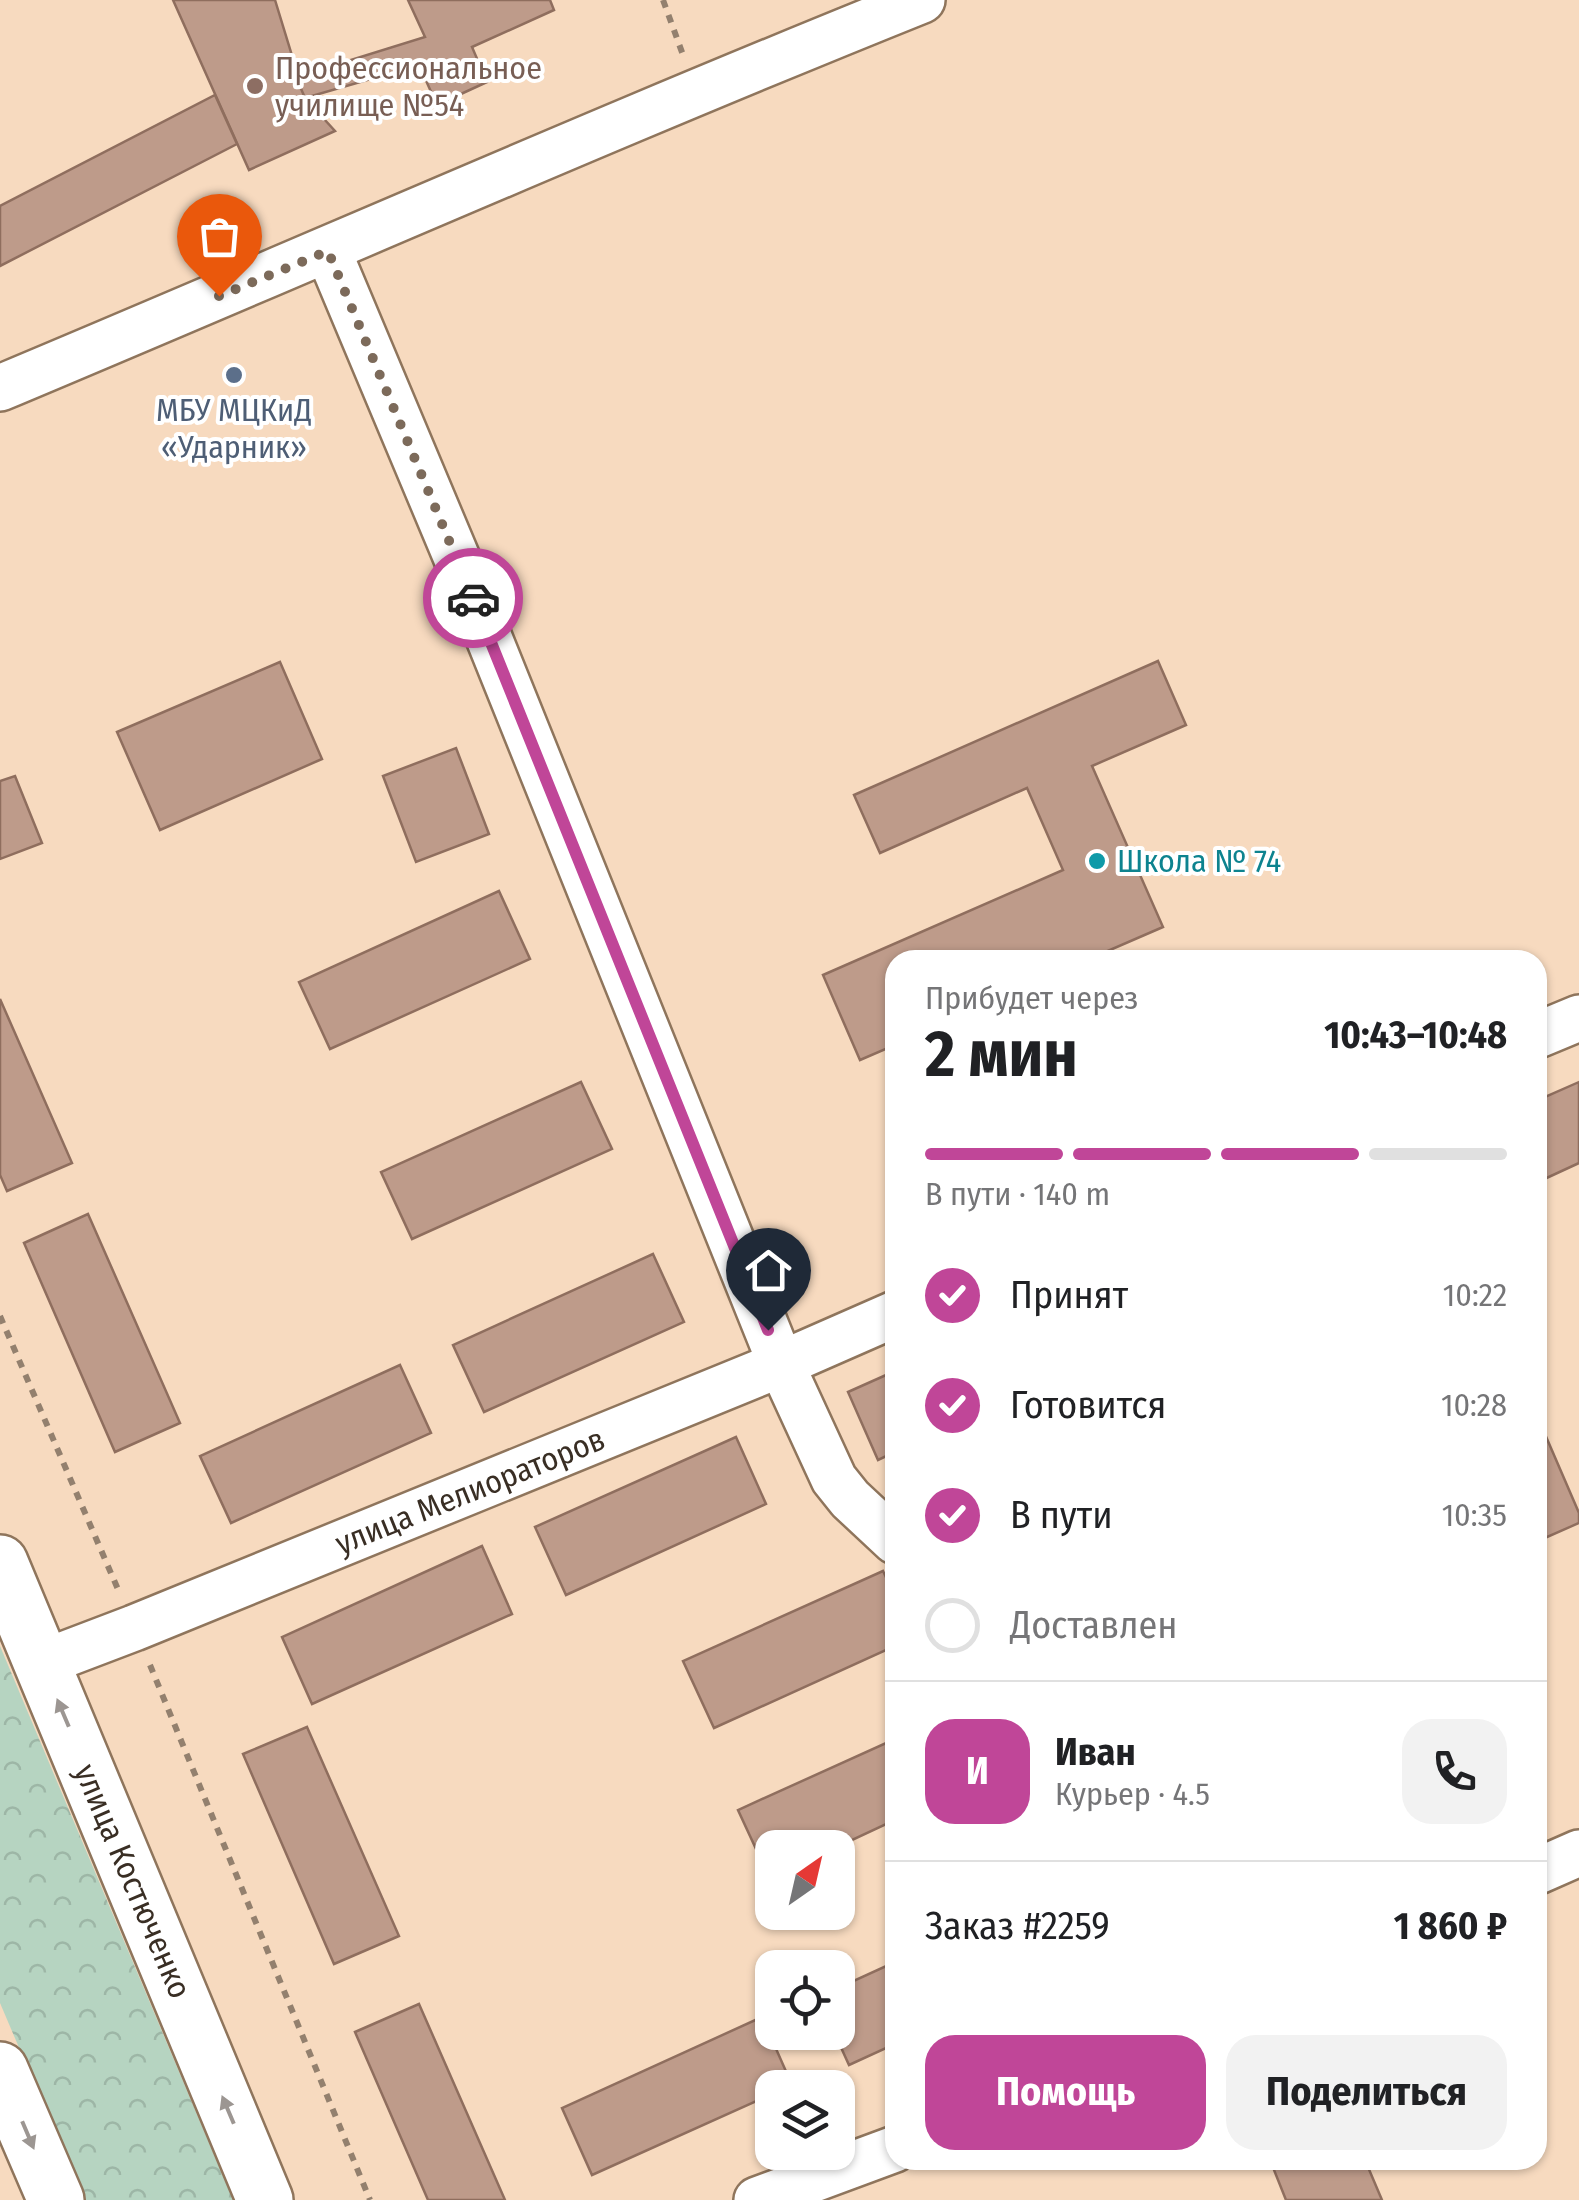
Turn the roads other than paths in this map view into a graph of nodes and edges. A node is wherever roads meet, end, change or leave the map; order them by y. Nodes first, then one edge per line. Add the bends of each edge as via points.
1 (922, 0) edge
2 (328, 251) junction
3 (0, 388) edge
4 (1579, 1018) edge
5 (1547, 1031) edge
6 (885, 1318) edge
7 (782, 1364) junction
8 (885, 1532) edge
9 (0, 1563) edge
10 (42, 1663) junction
11 (1579, 1853) edge
12 (1547, 1867) edge
13 (0, 2070) edge
14 (885, 2153) edge
15 (56, 2200) edge
16 (265, 2200) edge
17 (757, 2200) edge

1 - 2 street
2 - 3 street
2 - 7 street
4 - 5 street
6 - 7 street, улица Мелиораторов
7 - 8 street via 834,1478
7 - 10 street, улица Мелиораторов
9 - 10 street, улица Костюченко
16 -> 10 street, улица Костюченко
11 - 12 street
13 -> 15 street
14 - 17 street

